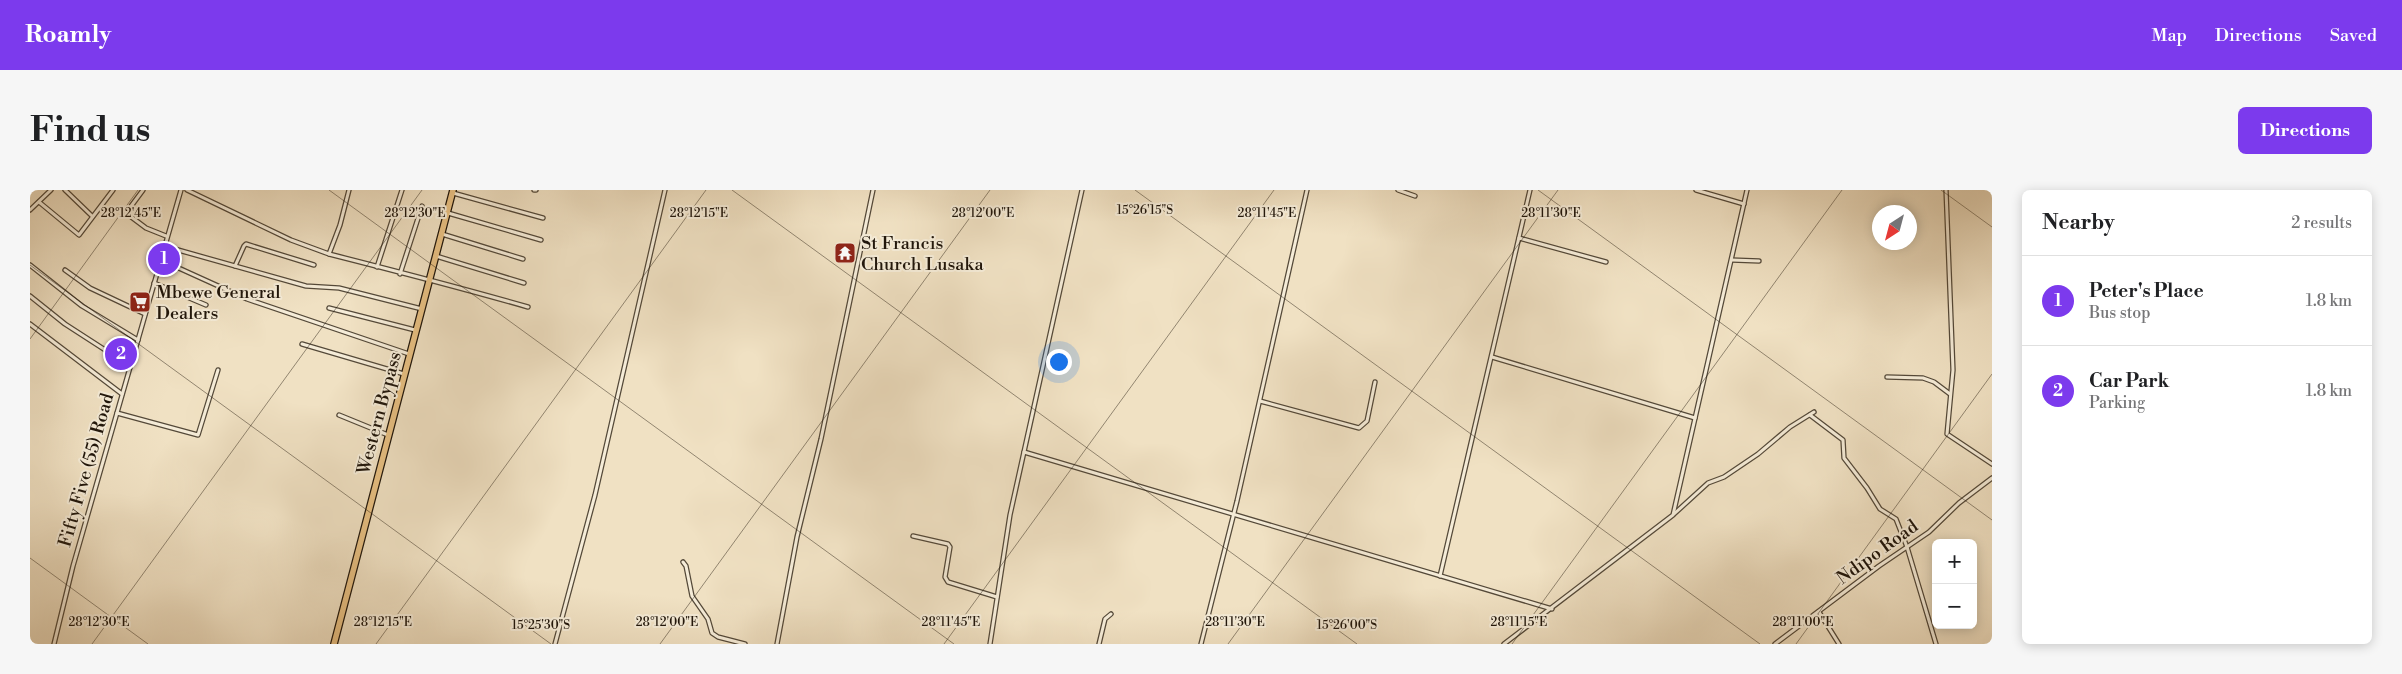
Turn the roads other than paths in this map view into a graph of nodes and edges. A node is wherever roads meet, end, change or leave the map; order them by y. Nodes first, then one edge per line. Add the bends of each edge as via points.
1 (52, 190) edge
2 (65, 190) edge
3 (113, 190) edge
4 (143, 190) edge
5 (181, 190) edge
6 (187, 190) edge
7 (349, 190) edge
8 (402, 190) edge
9 (665, 190) edge
10 (873, 190) edge
11 (1082, 190) edge
12 (1307, 190) edge
13 (1398, 190) edge
14 (1530, 190) edge
15 (1696, 190) edge
16 (1747, 190) edge
17 (1946, 190) edge
18 (453, 191) edge
19 (1415, 196) dead end
20 (39, 202) junction
21 (1744, 204) junction
22 (422, 206) dead end
23 (30, 209) edge
24 (447, 213) junction
25 (92, 216) junction
26 (543, 218) dead end
27 (441, 234) junction
28 (166, 236) junction
29 (1519, 238) junction
30 (541, 240) dead end
31 (164, 246) junction
32 (329, 254) junction
33 (436, 256) junction
34 (522, 259) dead end
35 (161, 260) junction
36 (1732, 260) junction
37 (1760, 261) dead end
38 (1606, 262) dead end
39 (30, 265) edge
40 (314, 265) dead end
41 (235, 266) junction
42 (377, 267) junction
43 (65, 270) dead end
44 (400, 274) junction
45 (430, 278) junction
46 (154, 283) junction
47 (524, 283) dead end
48 (30, 296) edge
49 (206, 305) dead end
50 (528, 307) dead end
51 (329, 308) dead end
52 (422, 309) junction
53 (145, 314) junction
54 (30, 324) edge
55 (416, 330) junction
56 (138, 340) junction
57 (302, 344) dead end
58 (410, 354) junction
59 (1492, 357) junction
60 (130, 366) junction
61 (218, 370) dead end
62 (404, 374) junction
63 (1887, 378) dead end
64 (1375, 382) dead end
65 (122, 394) junction
66 (1951, 394) junction
67 (1260, 401) junction
68 (1814, 412) dead end
69 (118, 413) junction
70 (338, 415) dead end
71 (1810, 416) junction
72 (1695, 418) junction
73 (388, 435) junction
74 (1024, 452) junction
75 (1992, 464) edge
76 (1992, 478) edge
77 (1233, 513) junction
78 (1673, 515) junction
79 (913, 536) dead end
80 (1907, 547) junction
81 (683, 562) dead end
82 (1440, 576) junction
83 (997, 597) junction
84 (1552, 608) junction
85 (1819, 612) junction
86 (1111, 614) dead end
87 (54, 644) edge
88 (334, 644) edge
89 (555, 644) edge
90 (745, 644) edge
91 (777, 644) edge
92 (990, 644) edge
93 (1099, 644) edge
94 (1200, 644) edge
95 (1504, 644) edge
96 (1775, 644) edge
97 (1839, 644) edge
98 (1936, 644) edge

1 - 20 street
2 - 25 street
3 - 25 street
4 - 28 street via 126,214 146,228
5 - 28 street, Fifty Five (55) Road
6 - 32 street via 291,240
7 - 32 street
8 - 42 street
9 - 89 street via 595,495
10 - 91 street via 821,440 797,537
11 - 74 street
12 - 67 street
13 - 19 street
14 - 29 street
15 - 21 street
16 - 21 street
17 - 66 street via 1953,370
18 - 24 main road, Western Bypass
18 - 26 street
20 - 23 street
20 - 25 street via 77,234
21 - 36 street
22 - 44 street
24 - 27 main road, Western Bypass
24 - 30 street
27 - 33 main road, Western Bypass
27 - 34 street
28 - 31 street, Fifty Five (55) Road
29 - 38 street
29 - 59 street
31 - 35 street, Fifty Five (55) Road
31 - 41 street
32 - 42 street
33 - 45 main road, Western Bypass
33 - 47 street
35 - 46 street, Fifty Five (55) Road
35 - 58 street via 247,299
36 - 37 street
36 - 72 street
39 - 56 street via 82,306
40 - 41 street via 246,244
41 - 52 street via 306,286 338,288
42 - 44 street
43 - 53 street via 90,288
44 - 45 street
45 - 50 street
45 - 52 main road, Western Bypass
46 - 49 street
46 - 53 street, Fifty Five (55) Road
48 - 60 street via 64,324
51 - 55 street
52 - 55 main road, Western Bypass
53 - 56 street, Fifty Five (55) Road
54 - 65 street
55 - 58 main road, Western Bypass
56 - 60 street, Fifty Five (55) Road
57 - 62 street
58 - 62 main road, Western Bypass
59 - 72 street
59 - 82 street
60 - 65 street, Fifty Five (55) Road
61 - 69 street via 198,435
62 - 73 main road, Western Bypass
63 - 66 street via 1923,378
64 - 67 street via 1367,421 1359,428
65 - 69 street, Fifty Five (55) Road
66 - 75 street via 1947,434
67 - 77 street
68 - 71 street
69 - 87 street, Fifty Five (55) Road via 73,566
70 - 73 street
71 - 78 street via 1790,427 1724,477 1708,483
71 - 80 street via 1842,440 1844,458 1880,509 1896,519
72 - 78 street
73 - 88 main road, Western Bypass
74 - 77 street
74 - 83 street
76 - 80 street, Ndipo Road
77 - 82 street
77 - 94 street
78 - 84 street
79 - 83 street via 948,544 945,577 948,582
80 - 85 street, Ndipo Road
80 - 98 street
81 - 90 street via 692,596 708,620 712,633
82 - 84 street
83 - 92 street
84 - 95 street
85 - 96 street, Ndipo Road
85 - 97 street
86 - 93 street via 1105,619

